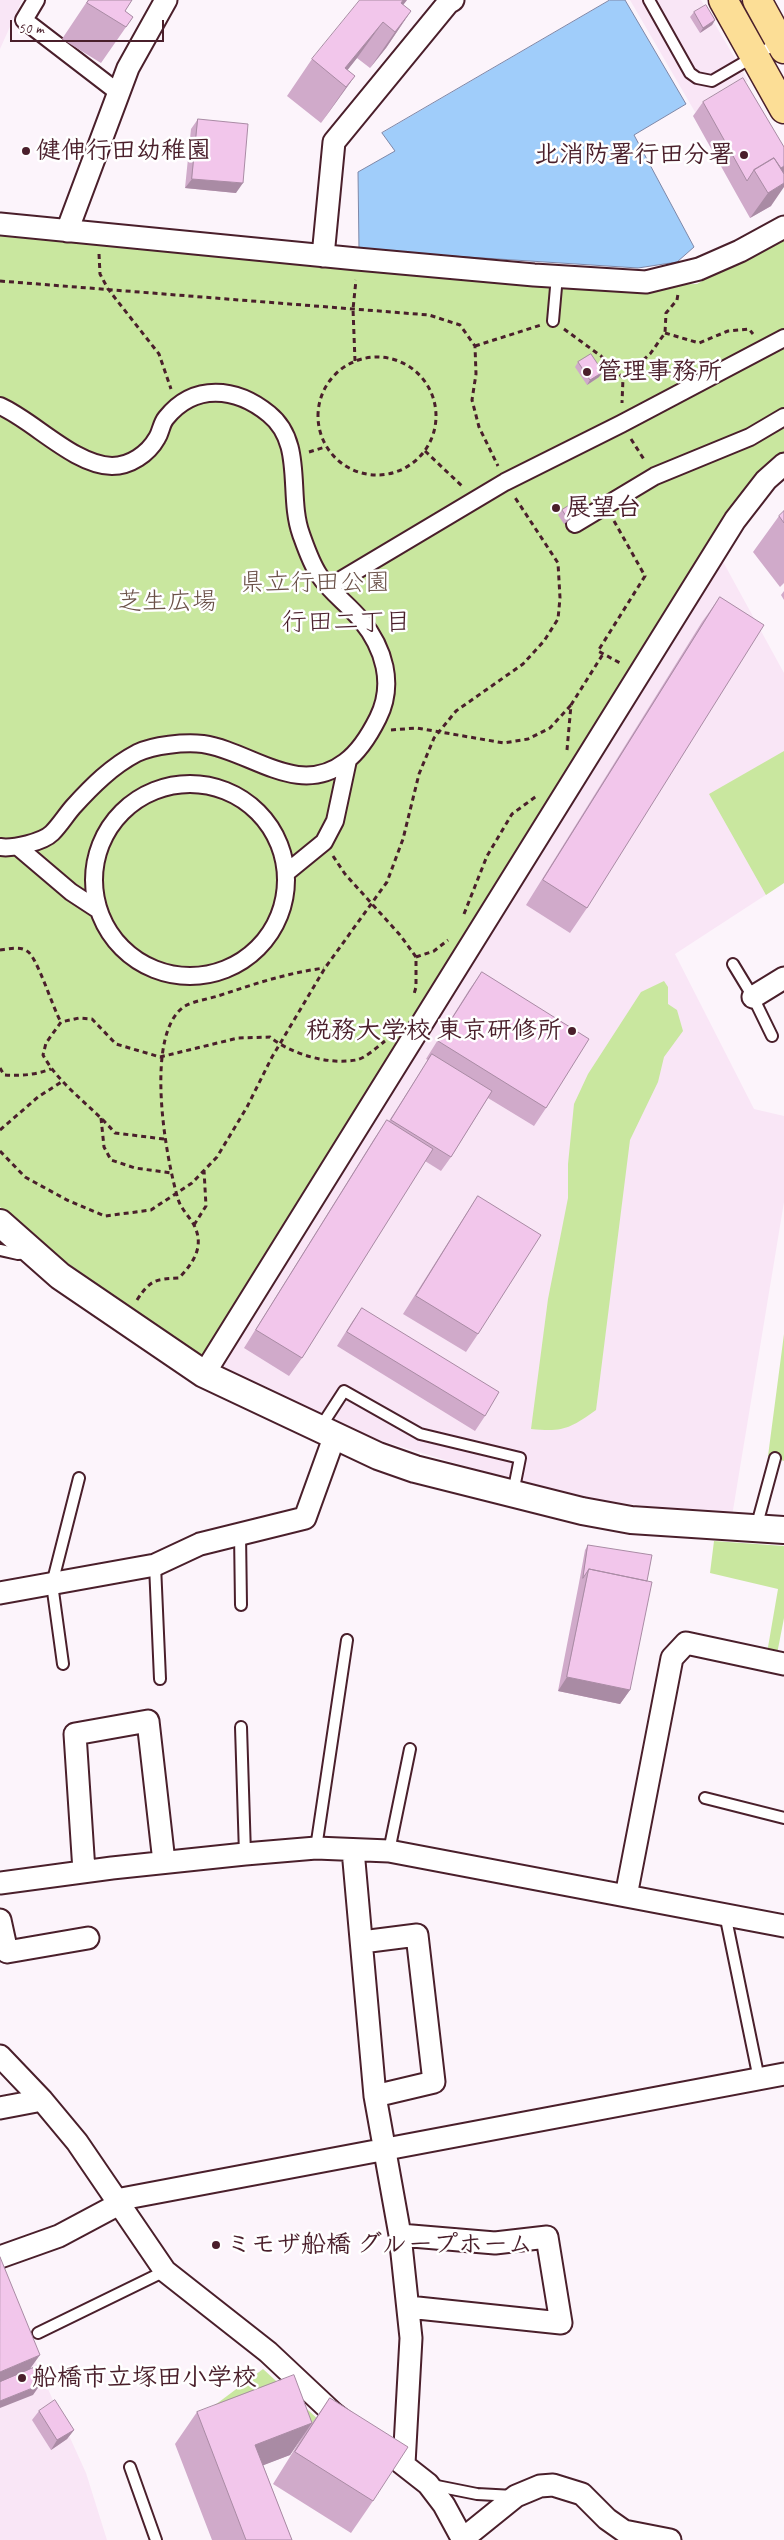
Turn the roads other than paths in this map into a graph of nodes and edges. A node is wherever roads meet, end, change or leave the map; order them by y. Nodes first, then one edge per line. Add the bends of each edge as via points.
1 (36, 0) edge
2 (166, 0) edge
3 (453, 0) edge
4 (649, 0) edge
5 (723, 0) edge
6 (757, 0) edge
7 (782, 45) edge
8 (754, 56) junction
9 (119, 93) junction
10 (784, 109) edge
11 (0, 224) edge
12 (784, 227) edge
13 (67, 231) junction
14 (323, 256) junction
15 (556, 276) junction
16 (553, 322) road end
17 (784, 338) edge
18 (0, 406) edge
19 (784, 417) edge
20 (784, 464) edge
21 (575, 524) dead end
22 (329, 587) junction
23 (348, 760) junction
24 (0, 847) edge
25 (18, 847) junction
26 (286, 873) junction
27 (97, 909) junction
28 (733, 964) dead end
29 (784, 978) edge
30 (753, 997) junction
31 (772, 1036) dead end
32 (0, 1223) edge
33 (0, 1250) edge
34 (32, 1252) junction
35 (204, 1374) junction
36 (327, 1432) junction
37 (776, 1458) dead end
38 (78, 1478) dead end
39 (513, 1494) junction
40 (756, 1529) junction
41 (784, 1530) edge
42 (240, 1533) junction
43 (155, 1565) junction
44 (52, 1584) junction
45 (0, 1593) edge
46 (241, 1605) dead end
47 (347, 1640) dead end
48 (63, 1664) dead end
49 (784, 1664) edge
50 (160, 1679) dead end
51 (242, 1727) dead end
52 (410, 1749) dead end
53 (704, 1798) dead end
54 (784, 1818) edge
55 (316, 1848) junction
56 (353, 1850) junction
57 (389, 1851) junction
58 (245, 1854) junction
59 (164, 1862) junction
60 (84, 1871) junction
61 (0, 1883) edge
62 (626, 1896) junction
63 (725, 1914) junction
64 (0, 1920) edge
65 (784, 1926) edge
66 (88, 1938) dead end
67 (362, 1942) junction
68 (0, 2056) edge
69 (784, 2074) edge
70 (759, 2079) junction
71 (375, 2096) junction
72 (42, 2100) junction
73 (0, 2108) edge
74 (384, 2150) junction
75 (117, 2202) junction
76 (400, 2234) junction
77 (0, 2257) edge
78 (165, 2271) junction
79 (408, 2307) junction
80 (38, 2333) dead end
81 (404, 2464) junction
82 (130, 2467) dead end
83 (428, 2484) junction
84 (516, 2496) junction
85 (464, 2539) edge
86 (156, 2540) edge
87 (670, 2540) edge

1 - 9 street via 24,20
2 - 9 street via 128,68
3 - 14 street via 334,142
4 - 8 lane via 690,73 697,78 712,81
5 - 8 main road
6 - 7 main road
7 - 8 lane
8 - 10 main road
9 - 13 street
11 - 13 street
12 - 15 street via 699,269 646,282
13 - 14 street
14 - 15 street
15 - 16 lane
17 - 22 street via 506,482
18 - 22 street via 77,455 109,466 128,465 144,453 158,438 164,420 181,402 196,395 226,392 246,398 271,415 286,437 291,451 299,531 319,576
19 - 21 street via 750,436 655,476
20 - 35 street via 766,480 735,520
22 - 23 street via 361,620 386,665 387,687 382,711 370,734
23 - 25 street via 333,770 310,776 284,774 202,744 166,746 139,752 104,775 50,835
23 - 26 street via 335,821 324,842
24 - 25 street
25 - 27 street via 71,892
26 - 27 street via 288,890 276,925 252,954 219,973 182,978 144,966 113,944
26 - 27 street via 284,851 264,817 236,794 199,783 162,787 129,804 104,834 93,869
28 - 30 lane
29 - 30 street
30 - 31 lane
32 - 34 street
33 - 34 lane via 18,1254
34 - 35 street via 60,1276
35 - 36 street
36 - 39 street via 415,1469
36 - 39 lane via 344,1391 420,1434 520,1458
36 - 42 street via 305,1518
37 - 40 lane
38 - 44 lane
39 - 40 street via 582,1512 631,1520
40 - 41 street
42 - 43 street via 200,1544
42 - 46 lane
43 - 44 street
43 - 50 lane
44 - 45 street
44 - 48 lane
47 - 55 lane
49 - 62 street via 686,1643 672,1658
51 - 58 lane
52 - 57 lane
53 - 54 lane
55 - 56 street
55 - 58 street
56 - 57 street
56 - 67 street
57 - 62 street
58 - 59 street
59 - 60 street
59 - 60 street via 148,1721 75,1734
60 - 61 street
62 - 63 street
63 - 65 street
63 - 70 lane
64 - 66 street via 7,1952
67 - 71 street
67 - 71 street via 417,1935 434,2082
68 - 72 street
69 - 70 street
70 - 74 street
71 - 74 street
72 - 73 street
72 - 75 street via 77,2142
74 - 75 street
74 - 76 street
75 - 77 street via 59,2236
75 - 78 street
76 - 79 street
76 - 79 street via 495,2243 547,2238 561,2323
78 - 80 lane
78 - 81 street via 268,2352 332,2413
79 - 81 street via 411,2338
81 - 83 street
82 - 86 lane
83 - 84 lane via 478,2494
83 - 85 street
84 - 85 street
84 - 87 street via 540,2486 553,2485 582,2494 624,2531

